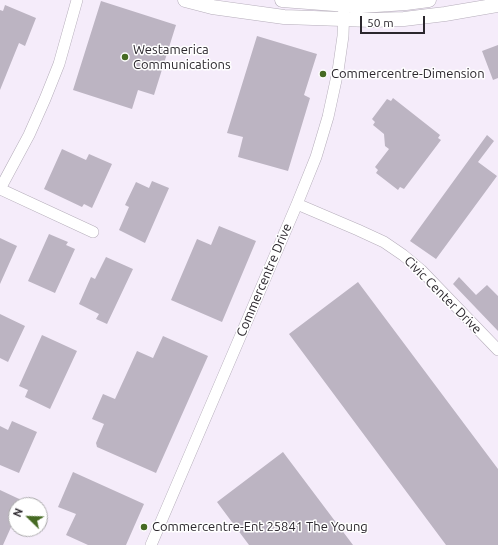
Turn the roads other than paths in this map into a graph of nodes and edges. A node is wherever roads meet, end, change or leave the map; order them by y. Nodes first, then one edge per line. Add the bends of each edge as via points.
1 (77, 0) edge
2 (185, 0) edge
3 (282, 0) edge
4 (429, 0) edge
5 (498, 5) edge
6 (344, 8) edge
7 (0, 189) edge
8 (297, 204) junction
9 (93, 232) dead end
10 (498, 350) edge
11 (151, 545) edge

1 - 7 street via 50,87 29,135
2 - 6 main road via 212,7 284,17
3 - 6 main road
4 - 6 main road
5 - 6 main road via 445,14 371,20
6 - 8 street, Commercentre Drive via 338,71 328,117 316,157
7 - 9 street
8 - 10 street, Civic Center Drive via 384,242 404,256 421,270
8 - 11 street, Commercentre Drive

